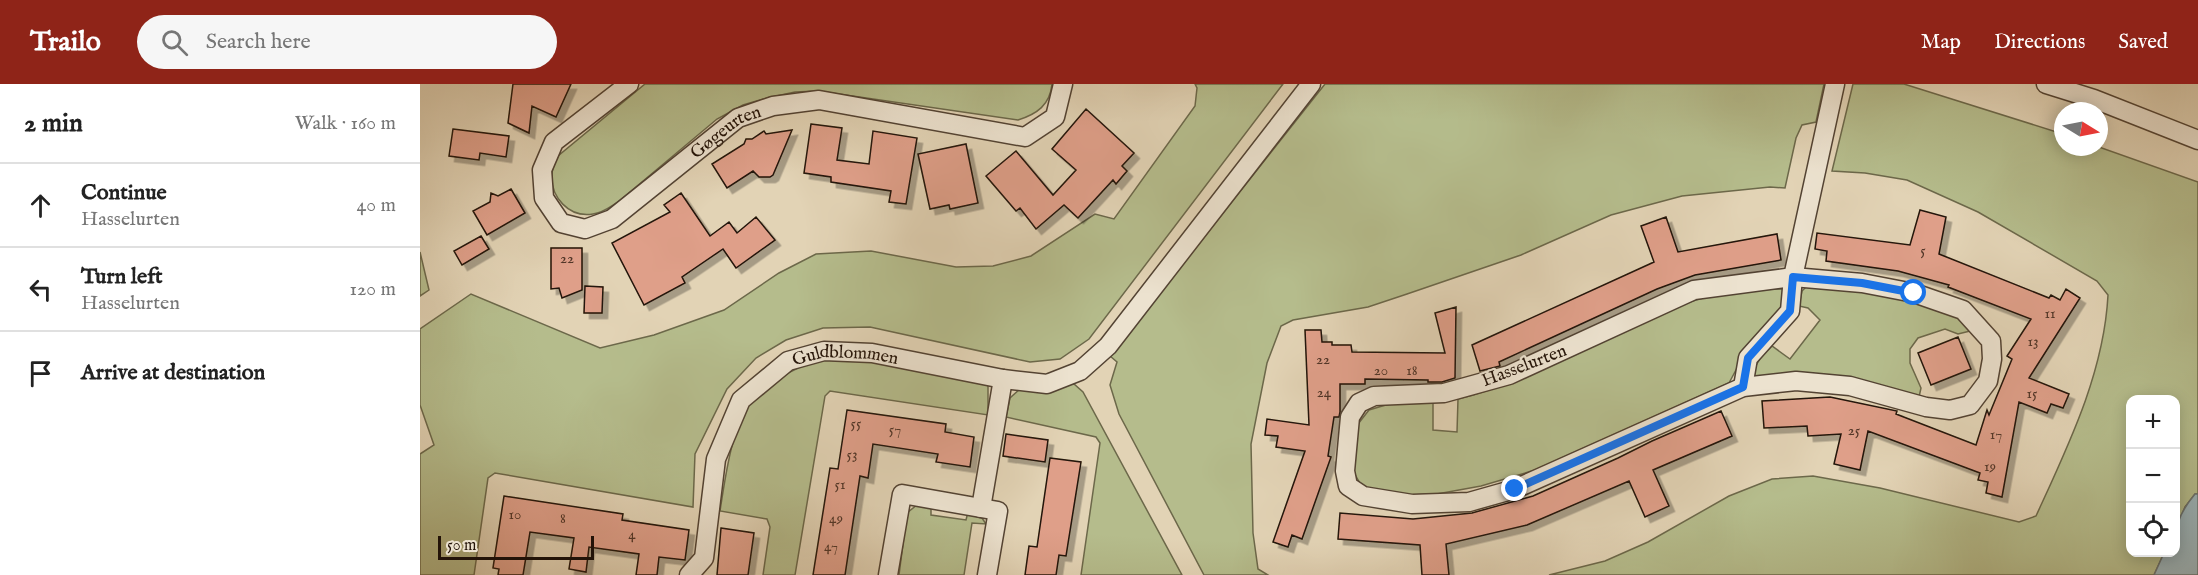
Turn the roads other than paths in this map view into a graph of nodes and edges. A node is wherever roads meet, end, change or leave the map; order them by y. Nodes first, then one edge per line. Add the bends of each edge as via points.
1 (629, 84) edge
2 (1063, 84) edge
3 (1311, 84) edge
4 (1835, 84) edge
5 (2046, 84) edge
6 (2198, 140) edge
7 (1793, 277) junction
8 (1003, 380) junction
9 (1743, 387) junction
10 (981, 508) junction
11 (689, 575) edge
12 (888, 575) edge
13 (987, 575) edge

1 - 2 street, Gøgeurten via 554,142 542,171 543,189 544,198 561,223 585,229 612,219 738,118 773,106 819,100 1024,137 1055,117
3 - 8 street, Guldblommen via 1108,346 1080,371 1047,384
4 - 7 street
5 - 6 street
7 - 9 street via 1790,311 1748,358
7 - 9 street, Hasselurten via 1862,283 1963,310 1991,341 1988,381 1970,405 1950,410 1850,386 1796,381
7 - 9 street, Hasselurten via 1694,290 1509,375 1444,393 1374,396 1359,403 1350,417 1345,471 1348,486 1363,496 1412,504 1469,502 1515,489
8 - 10 street
8 - 11 street, Guldblommen via 872,353 824,351 788,361 741,400 716,459 704,558
10 - 12 street via 902,494
10 - 13 street via 998,511

